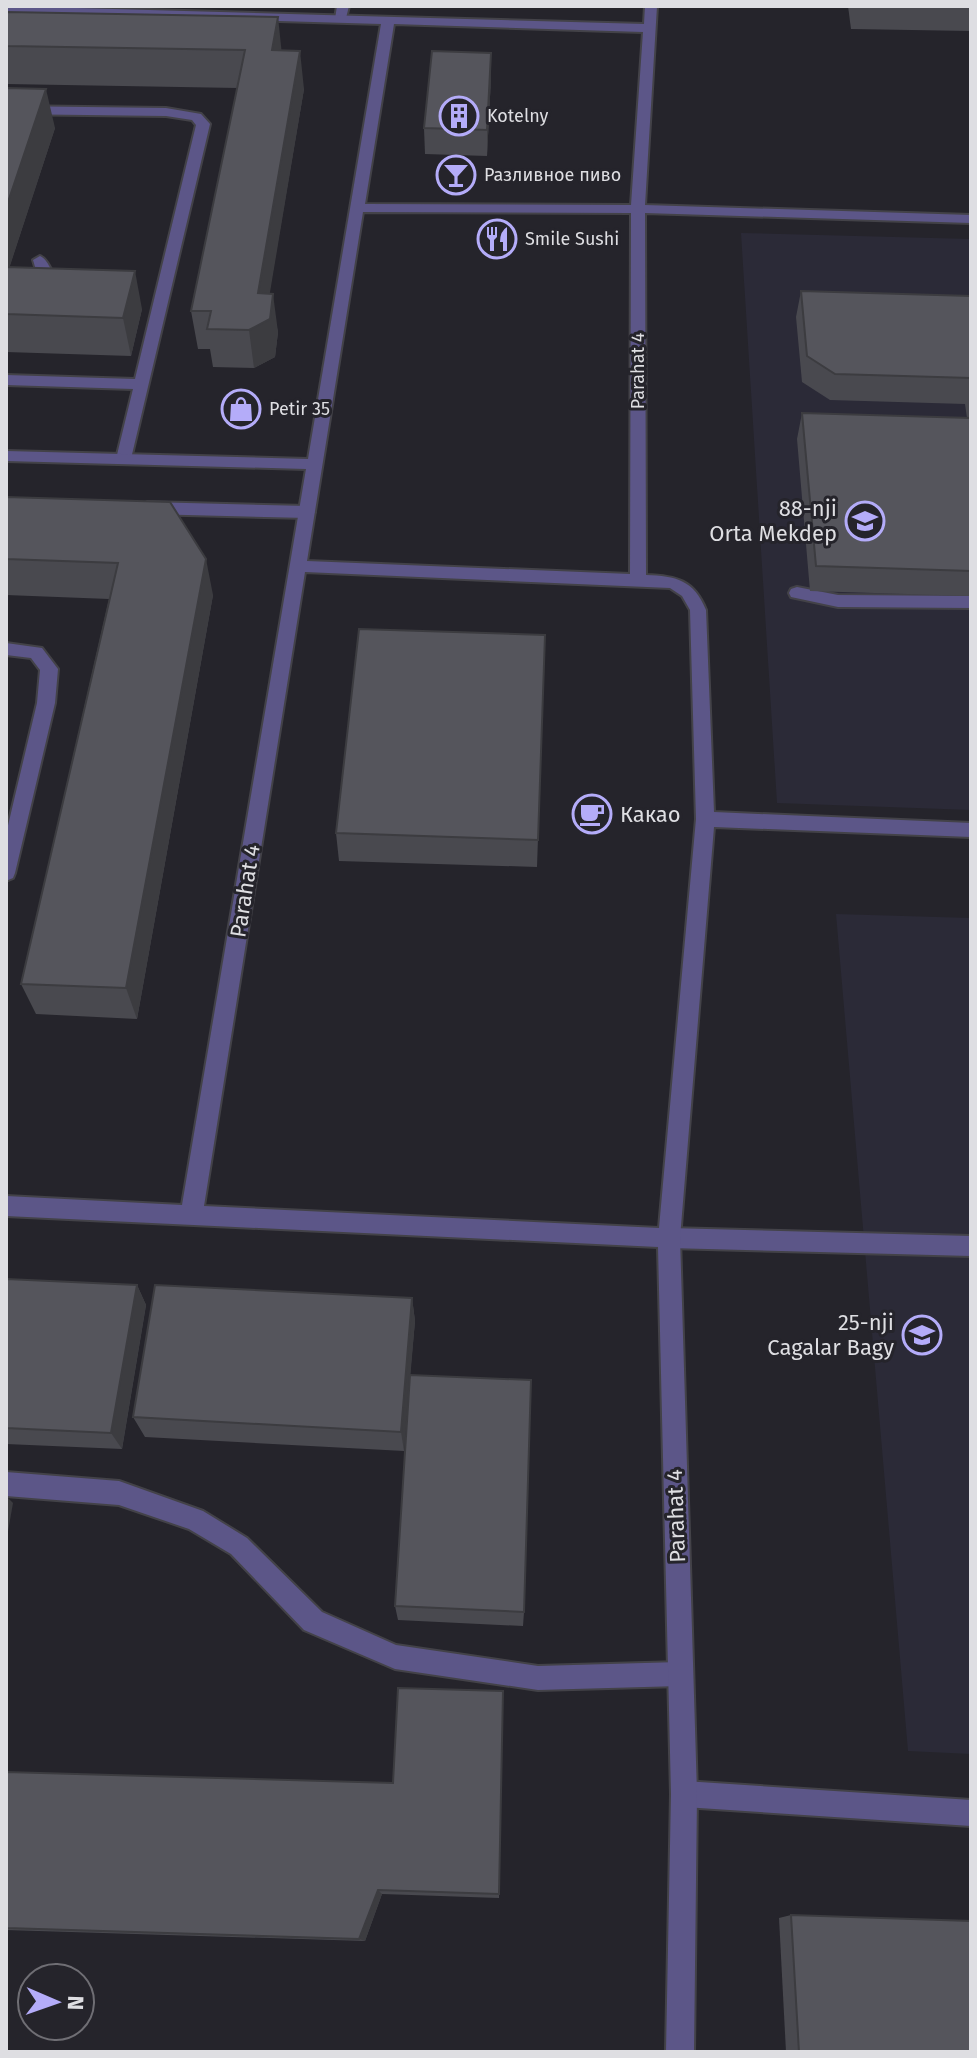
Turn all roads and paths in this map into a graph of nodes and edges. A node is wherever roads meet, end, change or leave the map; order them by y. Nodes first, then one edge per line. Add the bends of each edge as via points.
1 (651, 6) edge
2 (6, 9) edge
3 (187, 11) edge
4 (342, 13) edge
5 (388, 20) junction
6 (650, 28) junction
7 (6, 110) edge
8 (357, 208) junction
9 (638, 209) junction
10 (971, 219) edge
11 (40, 260) dead end
12 (73, 296) edge
13 (6, 380) edge
14 (142, 384) junction
15 (6, 456) edge
16 (124, 459) junction
17 (315, 464) junction
18 (133, 507) edge
19 (307, 512) junction
20 (298, 566) junction
21 (638, 581) junction
22 (797, 593) dead end
23 (971, 602) edge
24 (6, 649) edge
25 (705, 819) junction
26 (971, 830) edge
27 (6, 873) edge
28 (6, 1206) edge
29 (191, 1217) junction
30 (669, 1238) junction
31 (971, 1246) edge
32 (6, 1484) edge
33 (680, 1674) junction
34 (684, 1794) junction
35 (971, 1813) edge
36 (680, 2052) edge

1 - 6 street, Parahat 4
2 - 3 street
3 - 4 street
4 - 5 street
5 - 6 street
5 - 8 street, Parahat 4
6 - 9 street, Parahat 4
7 - 14 street via 166,112 196,117 203,124 155,299
8 - 9 street
8 - 17 street, Parahat 4
9 - 10 street
9 - 21 street, Parahat 4
11 - 12 street via 49,286
13 - 14 street
14 - 16 street
15 - 16 street
16 - 17 street
17 - 19 street, Parahat 4
18 - 19 street
19 - 20 street, Parahat 4
20 - 21 street, Parahat 4
20 - 29 street, Parahat 4
21 - 25 street, Parahat 4 via 683,586 698,610
22 - 23 street via 838,601
24 - 27 street via 36,652 49,669 46,703
25 - 26 street
25 - 30 street, Parahat 4
28 - 29 street
29 - 30 street
30 - 31 street
30 - 33 street, Parahat 4
32 - 33 street via 119,1493 195,1519 239,1546 313,1621 395,1657 538,1678
33 - 34 street, Parahat 4
34 - 35 street
34 - 36 street, Parahat 4

